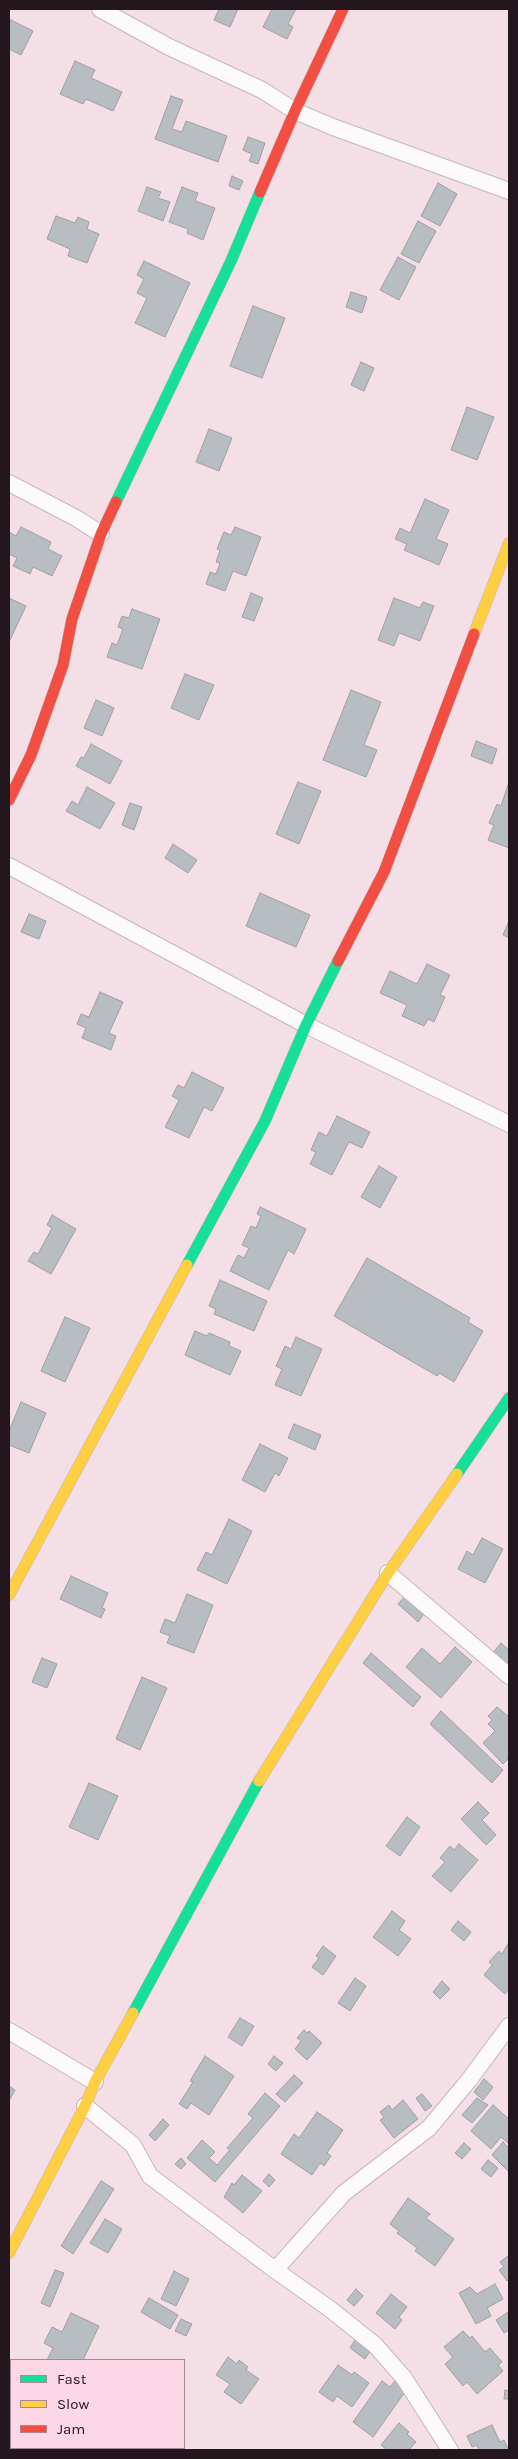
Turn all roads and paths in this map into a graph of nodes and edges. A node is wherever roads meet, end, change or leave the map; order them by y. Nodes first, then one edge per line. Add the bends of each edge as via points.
1 (100, 9) edge
2 (343, 9) edge
3 (296, 111) junction
4 (509, 191) edge
5 (9, 483) edge
6 (101, 534) junction
7 (509, 544) edge
8 (9, 800) edge
9 (9, 866) edge
10 (306, 1025) junction
11 (509, 1124) edge
12 (509, 1398) edge
13 (388, 1573) junction
14 (9, 1594) edge
15 (509, 1676) edge
16 (509, 2026) edge
17 (9, 2031) edge
18 (95, 2082) junction
19 (85, 2106) junction
20 (9, 2253) edge
21 (274, 2270) junction
22 (450, 2450) edge

1 - 3 street via 169,47 262,90
2 - 3 street
3 - 4 street
3 - 6 street via 231,260
5 - 6 street
6 - 8 street via 72,619 54,692 32,755
7 - 10 street via 384,872
9 - 10 street
10 - 11 street
10 - 14 street via 265,1121
12 - 13 street
13 - 15 street
13 - 18 street via 255,1788
16 - 21 street via 429,2128 344,2193
17 - 18 street
18 - 19 street
19 - 20 street
19 - 21 street via 134,2145 150,2176
21 - 22 street via 375,2345 404,2378

